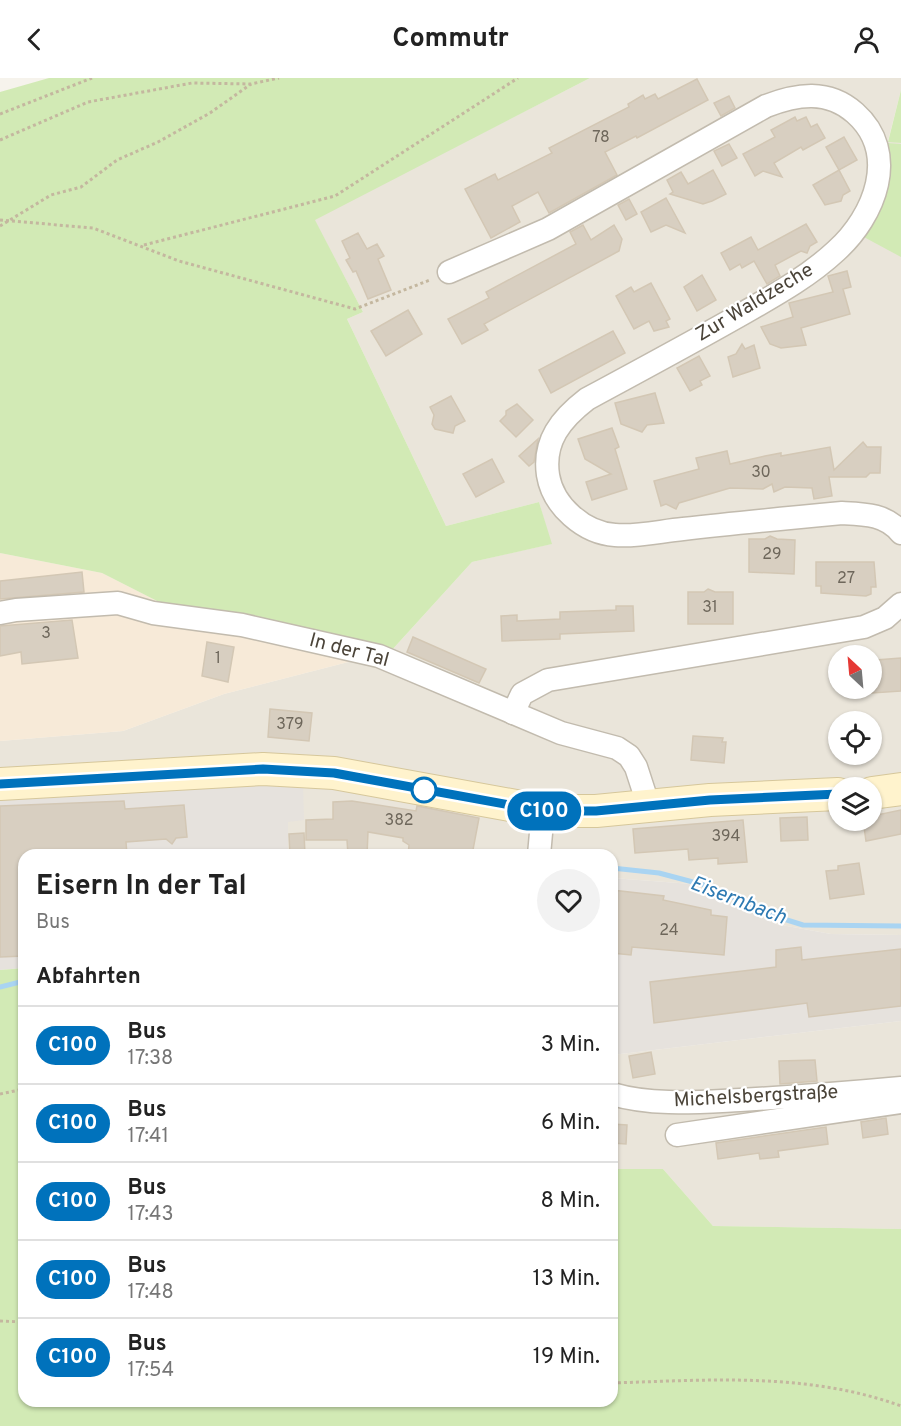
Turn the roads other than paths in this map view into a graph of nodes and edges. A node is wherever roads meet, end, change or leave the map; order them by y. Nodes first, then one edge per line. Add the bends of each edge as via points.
1 (449, 272) road end
2 (901, 533) edge
3 (901, 604) edge
4 (0, 613) edge
5 (513, 713) junction
6 (0, 784) edge
7 (901, 789) edge
8 (882, 792) edge
9 (828, 794) edge
10 (649, 807) junction
11 (543, 811) junction
12 (539, 849) edge
13 (901, 1088) edge
14 (618, 1095) edge
15 (901, 1102) edge
16 (677, 1135) dead end

1 - 2 street, Zur Waldzeche via 548,229 766,106 805,94 837,100 865,122 880,155 878,185 856,228 838,250 803,279 587,399 560,423 553,435 548,449 548,472 555,493 579,522 615,535 842,513 879,517
3 - 5 street via 885,618 864,627 548,680 522,694
4 - 5 street, In der Tal via 118,603 153,613 242,625 379,656
5 - 10 street, In der Tal via 561,733 616,747 636,767
6 - 11 main road via 273,769 334,773
7 - 8 main road
9 - 10 main road
10 - 11 main road
11 - 12 street
13 - 14 street, Michelsbergstraße via 691,1102
15 - 16 street, Michelsbergstraße

